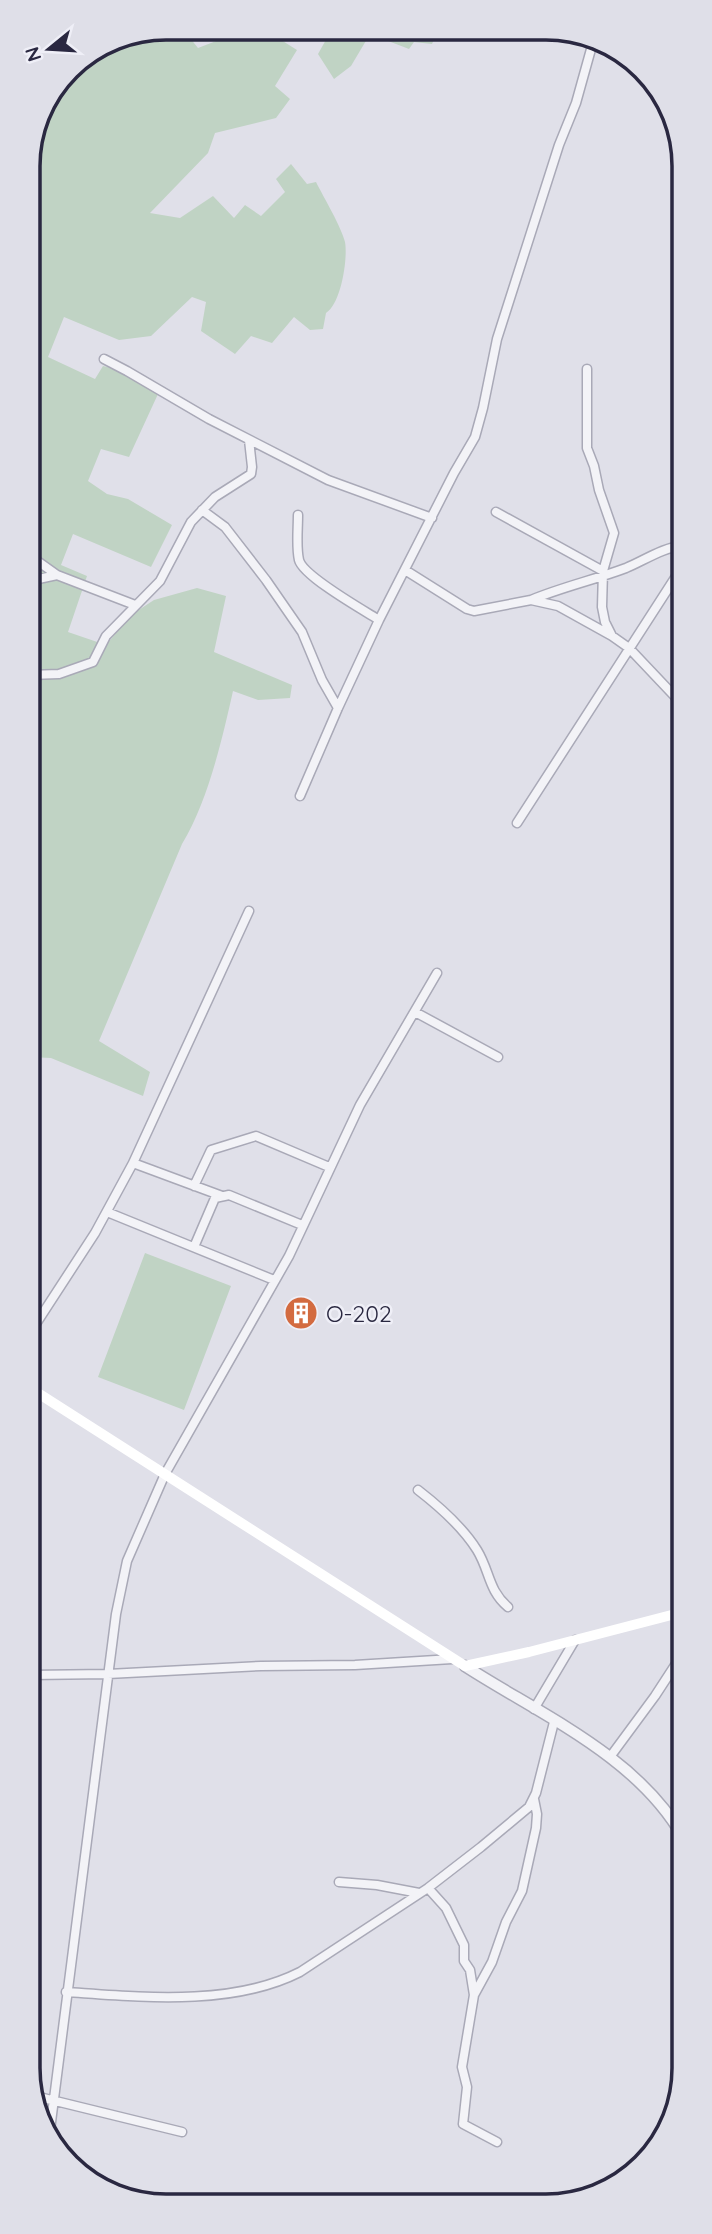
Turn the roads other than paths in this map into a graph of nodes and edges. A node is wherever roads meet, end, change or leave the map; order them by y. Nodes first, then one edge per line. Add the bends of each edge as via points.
1 (591, 49) edge
2 (104, 359) dead end
3 (587, 369) dead end
4 (249, 440) junction
5 (202, 510) junction
6 (496, 512) dead end
7 (298, 515) dead end
8 (432, 518) junction
9 (672, 547) edge
10 (41, 563) edge
11 (405, 570) junction
12 (602, 573) junction
13 (57, 575) junction
14 (41, 578) edge
15 (672, 583) edge
16 (531, 600) junction
17 (135, 605) junction
18 (379, 620) junction
19 (612, 636) junction
20 (629, 648) junction
21 (41, 675) edge
22 (672, 693) edge
23 (338, 708) junction
24 (300, 796) dead end
25 (517, 823) dead end
26 (249, 911) dead end
27 (437, 973) dead end
28 (415, 1012) junction
29 (498, 1057) dead end
30 (133, 1163) junction
31 (329, 1167) junction
32 (194, 1186) junction
33 (222, 1196) junction
34 (107, 1212) junction
35 (302, 1225) junction
36 (194, 1247) junction
37 (274, 1280) junction
38 (40, 1318) edge
39 (40, 1395) edge
40 (164, 1474) junction
41 (418, 1490) dead end
42 (508, 1608) dead end
43 (671, 1615) edge
44 (575, 1640) junction
45 (452, 1659) junction
46 (465, 1666) junction
47 (671, 1671) edge
48 (108, 1674) junction
49 (40, 1675) edge
50 (534, 1709) junction
51 (554, 1722) junction
52 (610, 1757) junction
53 (534, 1799) junction
54 (671, 1817) edge
55 (340, 1882) dead end
56 (428, 1888) junction
57 (419, 1893) junction
58 (66, 1992) junction
59 (474, 1995) junction
60 (45, 2099) edge
61 (54, 2101) junction
62 (51, 2119) edge
63 (182, 2132) dead end
64 (497, 2142) dead end

1 - 8 street via 497,339 475,437
2 - 4 street
3 - 12 street via 587,448 614,533
4 - 5 street via 251,474
4 - 8 street via 328,480
5 - 17 street via 160,581
5 - 23 street via 225,527 273,590 305,637
6 - 12 street
7 - 18 street via 302,567
8 - 11 street
9 - 12 street
10 - 13 street
11 - 16 street via 474,611
11 - 18 street
12 - 16 street
12 - 19 street via 603,615
13 - 14 street
13 - 17 street
15 - 20 street
16 - 19 street via 558,606
17 - 21 street via 106,636 98,656 88,665
18 - 23 street
19 - 20 street
20 - 22 street
20 - 25 street
23 - 24 street
26 - 30 street
27 - 28 street
28 - 29 street
28 - 31 street
30 - 32 street
30 - 34 street
31 - 32 street via 256,1136 211,1150
31 - 35 street
32 - 33 street
33 - 35 street via 252,1203
33 - 36 street via 215,1198
34 - 36 street
34 - 38 street
35 - 37 street
36 - 37 street
37 - 40 street
39 - 40 main road
40 - 45 main road
40 - 48 street via 127,1561
41 - 42 street via 445,1512 477,1550 496,1596
43 - 44 main road
44 - 46 main road
44 - 50 street
45 - 46 main road
45 - 48 street
46 - 50 street
47 - 52 street
48 - 49 street
48 - 58 street
50 - 51 street
51 - 52 street
51 - 53 street
52 - 54 street
53 - 56 street
53 - 59 street via 536,1828 522,1891
55 - 57 street
56 - 57 street
56 - 59 street via 446,1908 464,1945
57 - 58 street via 300,1972 280,1980 183,1998
58 - 61 street
59 - 64 street via 462,2067 467,2087 462,2121
60 - 61 street
61 - 62 street
61 - 63 street

